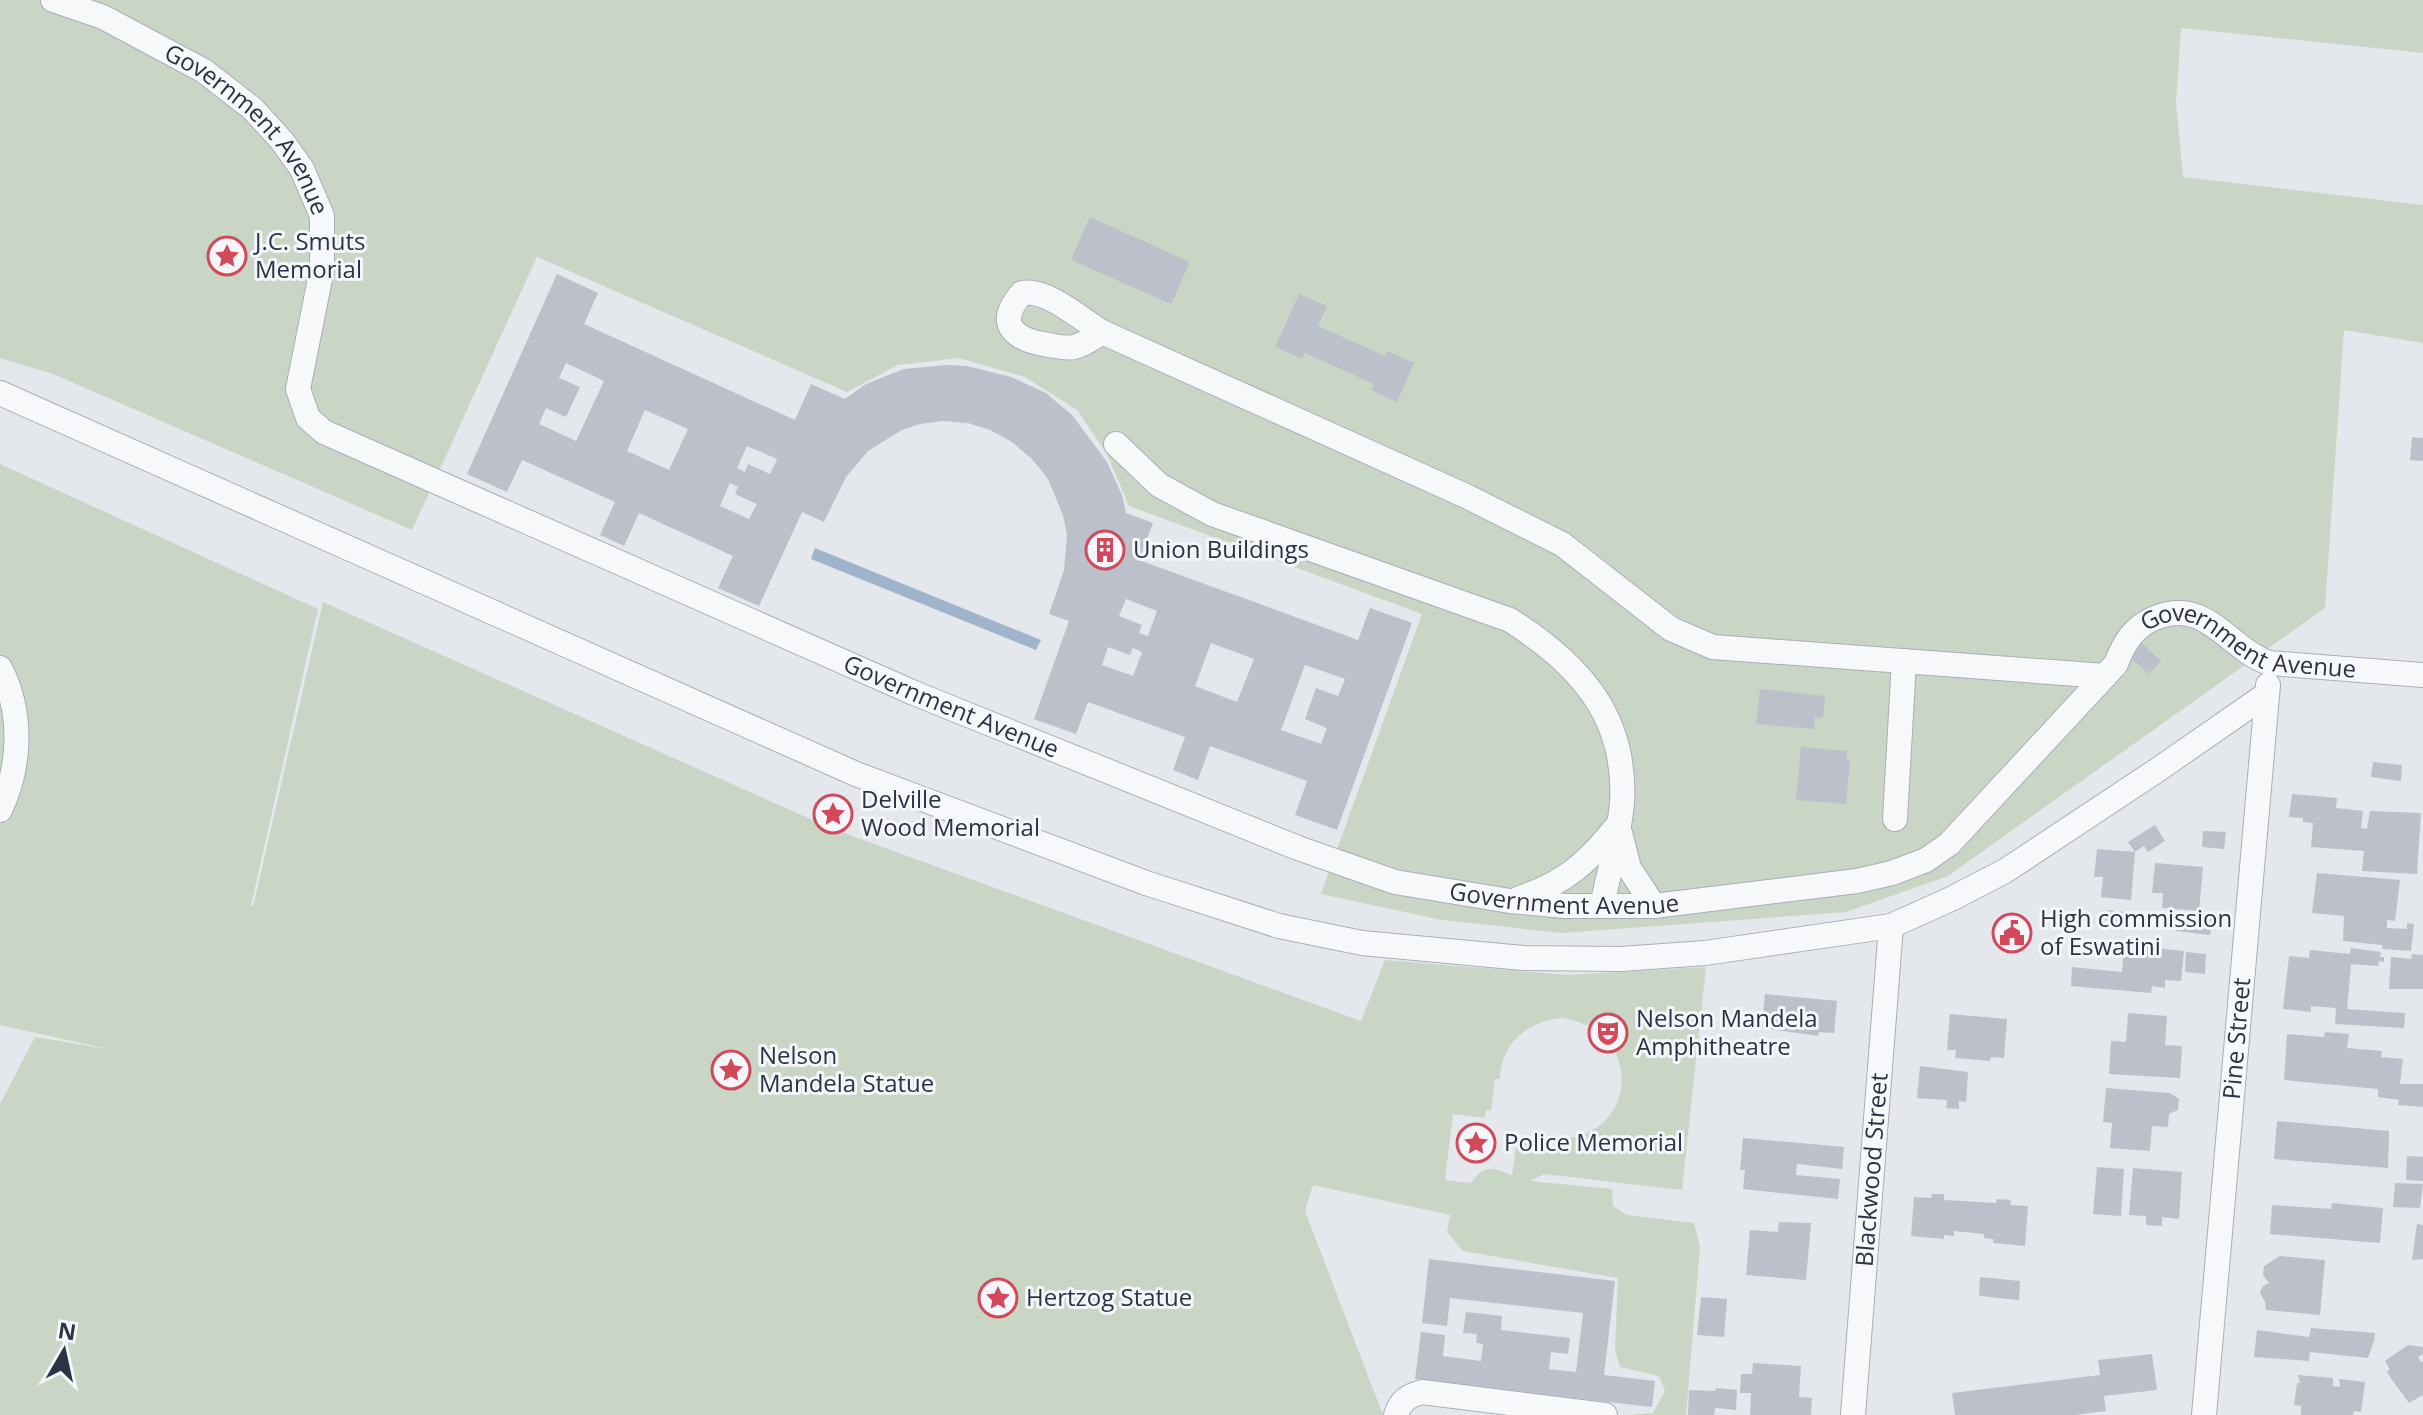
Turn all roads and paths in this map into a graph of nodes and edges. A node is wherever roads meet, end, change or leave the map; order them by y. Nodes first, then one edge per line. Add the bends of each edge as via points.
1 (53, 0) edge
2 (1102, 332) dead end
3 (0, 393) edge
4 (1116, 444) dead end
5 (1904, 661) junction
6 (2269, 663) junction
7 (0, 668) edge
8 (2423, 675) edge
9 (2105, 676) junction
10 (2267, 694) junction
11 (0, 810) edge
12 (1895, 819) dead end
13 (1618, 825) junction
14 (1510, 901) junction
15 (1602, 906) junction
16 (1654, 906) junction
17 (1891, 926) junction
18 (1396, 1415) edge
19 (1605, 1415) edge
20 (1853, 1415) edge
21 (2204, 1415) edge

1 - 14 street, Government Avenue via 103,17 204,71 253,109 302,169 322,216 322,269 298,389 308,418 324,432 914,693 1298,848 1395,882
2 - 5 street via 1562,544 1671,629 1713,647
3 - 17 street, Government Avenue via 856,774 1146,883 1279,926 1362,943 1572,960 1705,953
4 - 13 street via 1159,485 1212,514 1510,620 1546,643 1578,673 1601,705 1618,754
5 - 9 street
5 - 12 street
6 - 8 street, Government Avenue
6 - 9 street, Government Avenue via 2207,620 2189,613 2167,614 2150,620 2125,641
6 - 10 street, Pine Street
7 - 11 street via 16,711 16,737 14,767
9 - 16 street, Government Avenue via 1975,819 1926,860 1857,881
10 - 17 street, Government Avenue via 2005,871
10 - 21 street, Pine Street
13 - 14 street via 1565,879
13 - 15 street
13 - 16 street via 1629,868
14 - 15 street, Government Avenue
15 - 16 street, Government Avenue
17 - 20 street, Blackwood Street
18 - 19 street via 1407,1396 1422,1392

